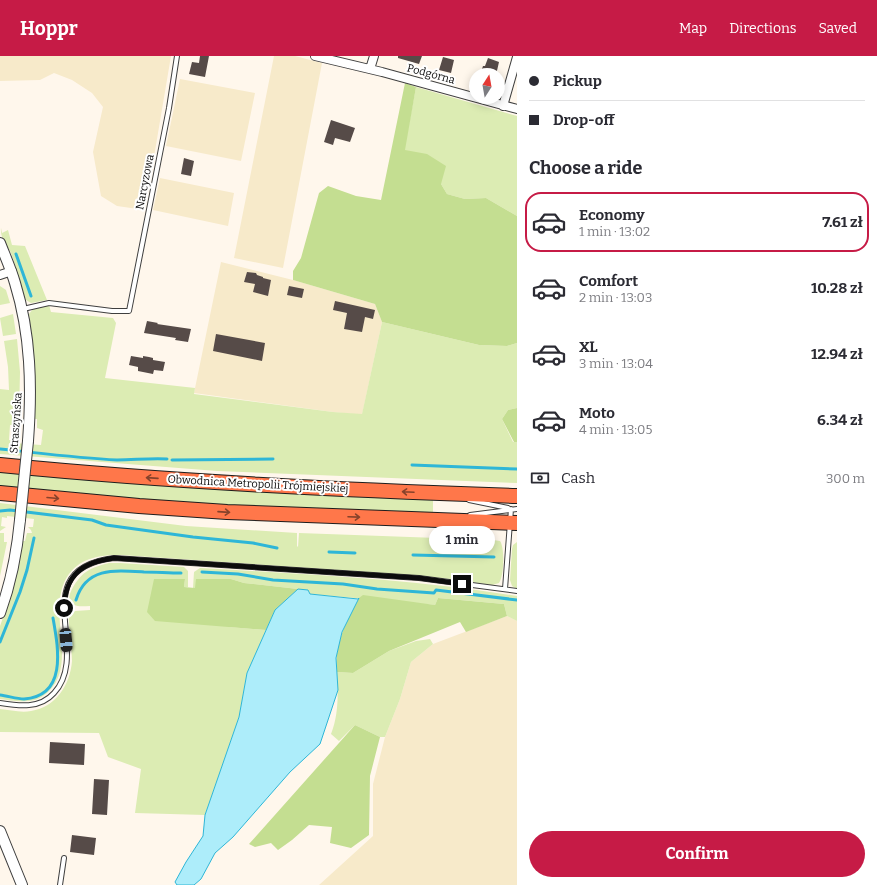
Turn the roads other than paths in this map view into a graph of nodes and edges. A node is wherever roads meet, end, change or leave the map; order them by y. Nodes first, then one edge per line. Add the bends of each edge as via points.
1 (178, 56) edge
2 (315, 56) edge
3 (374, 56) edge
4 (517, 57) edge
5 (370, 69) junction
6 (503, 106) junction
7 (517, 110) edge
8 (0, 243) edge
9 (12, 271) junction
10 (0, 275) edge
11 (22, 309) junction
12 (0, 466) edge
13 (0, 493) edge
14 (434, 493) junction
15 (517, 496) edge
16 (517, 509) edge
17 (513, 518) edge
18 (505, 589) junction
19 (517, 591) edge
20 (1, 610) edge
21 (0, 703) edge
22 (0, 831) edge
23 (64, 858) dead end
24 (22, 885) edge
25 (60, 885) edge

1 - 11 lane, Narcyzowa via 129,312 49,303
2 - 5 street, Podgórna
3 - 5 street
4 - 6 street
5 - 6 street, Podgórna
6 - 7 street, Podgórna
8 - 9 street, Straszyńska
9 - 10 street
9 - 11 street, Straszyńska
11 - 20 street, Straszyńska, bridge via 29,351 31,386 28,441 18,543
14 -> 12 highway, Obwodnica Metropolii Trójmiejskiej via 223,483
13 -> 17 highway via 227,512 432,520
14 - 15 highway, Obwodnica Metropolii Trójmiejskiej
14 - 17 lane
16 - 17 lane
17 - 18 lane
18 - 19 lane
18 - 21 lane via 411,578 114,558 97,560 74,575 64,599 67,666 60,687 51,697 31,706
22 - 24 street
23 - 25 lane

